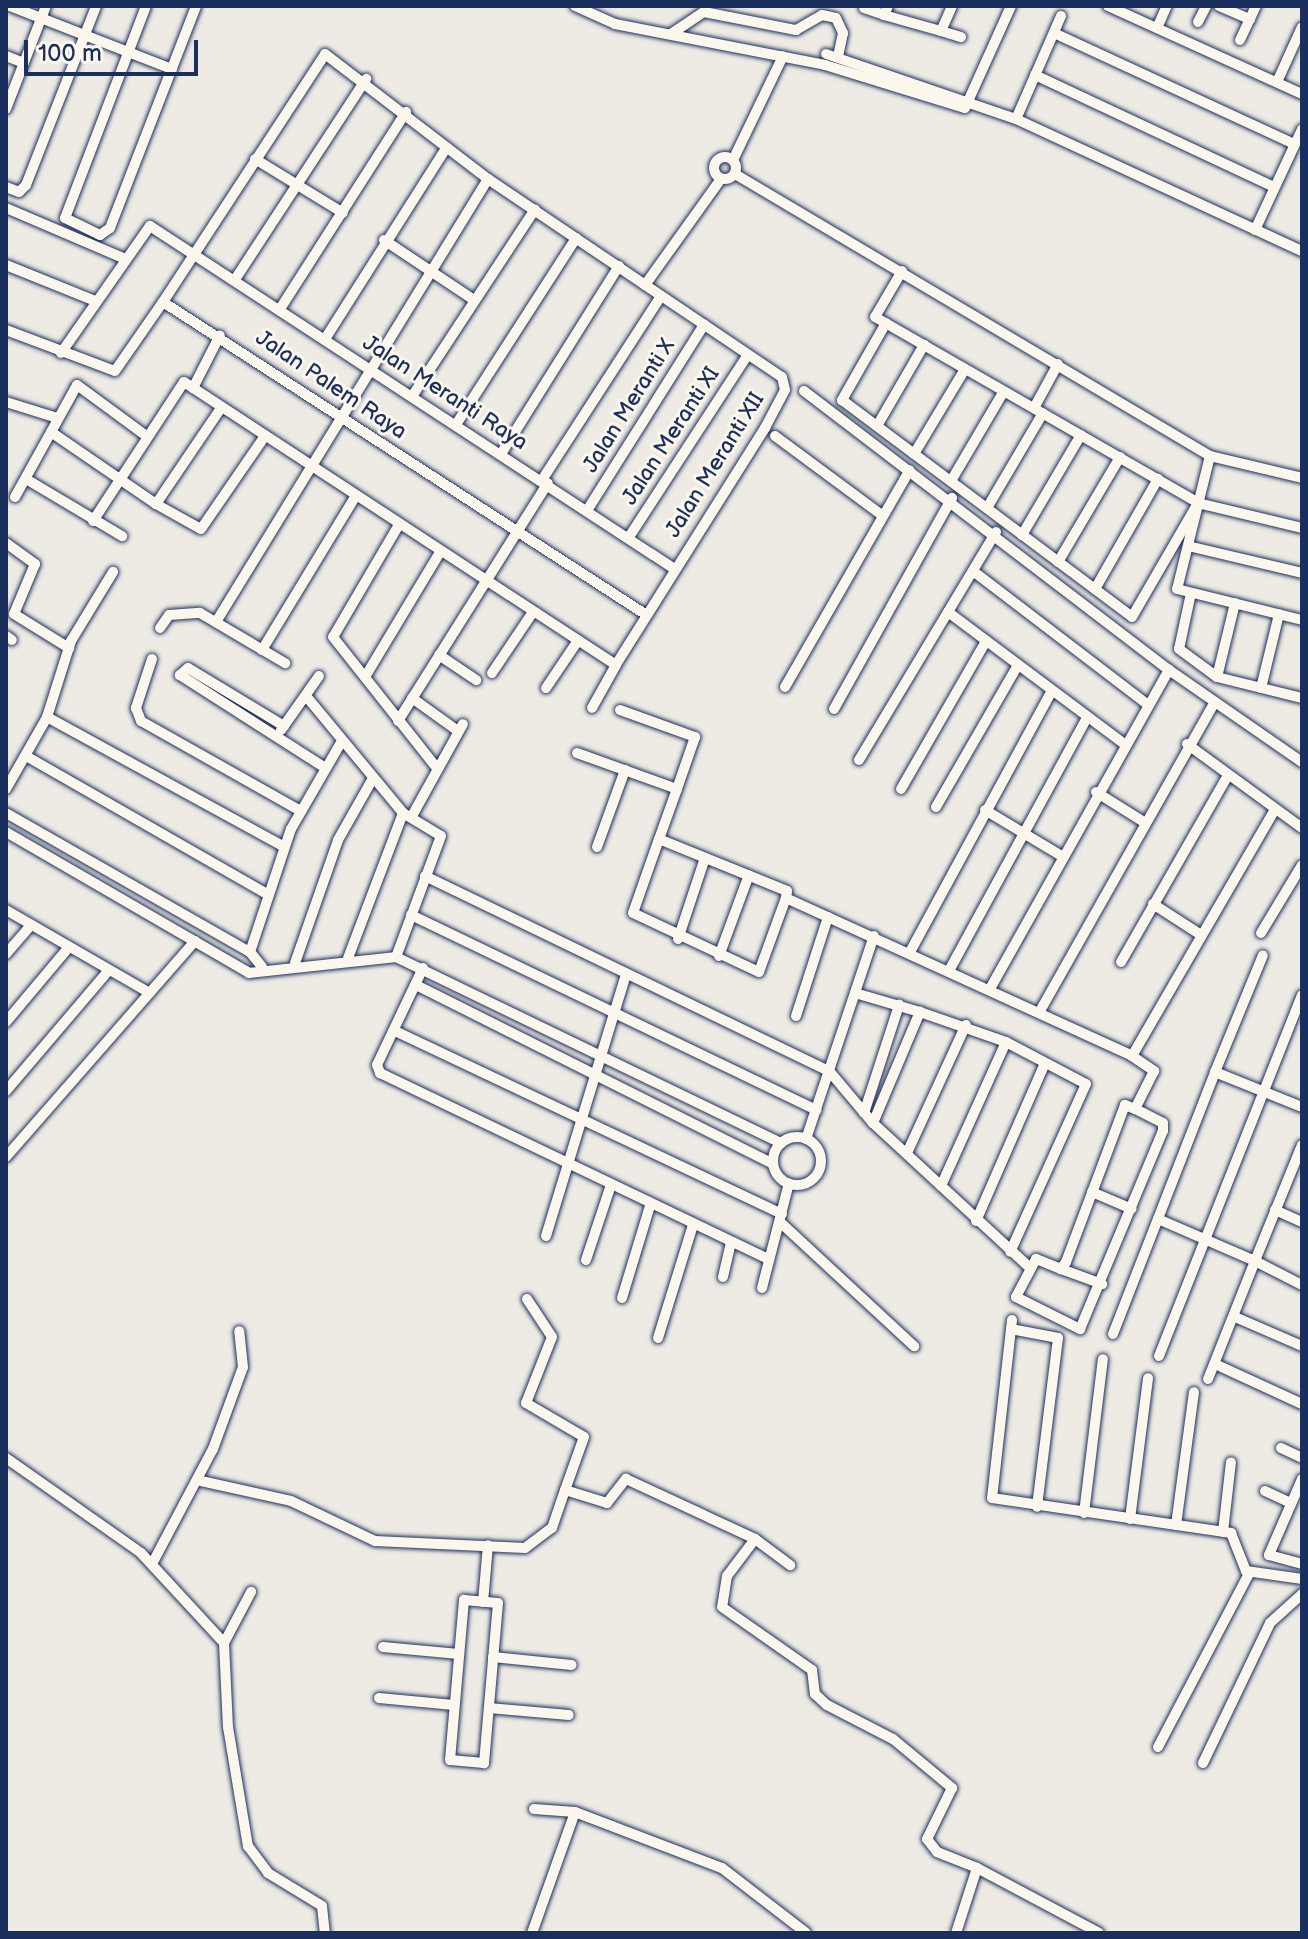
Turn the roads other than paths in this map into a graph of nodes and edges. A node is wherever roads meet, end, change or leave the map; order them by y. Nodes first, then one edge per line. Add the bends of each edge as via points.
1 (10, 6) edge
2 (46, 6) edge
3 (96, 6) edge
4 (146, 6) edge
5 (196, 6) edge
6 (575, 6) edge
7 (952, 6) edge
8 (1011, 6) edge
9 (1108, 6) edge
10 (1167, 6) edge
11 (1206, 6) edge
12 (1219, 6) edge
13 (1256, 6) edge
14 (864, 8) dead end
15 (886, 10) edge
16 (1061, 16) dead end
17 (41, 18) junction
18 (1250, 19) junction
19 (1198, 22) dead end
20 (1302, 27) edge
21 (1157, 28) junction
22 (941, 31) junction
23 (1054, 33) junction
24 (671, 34) junction
25 (85, 35) junction
26 (961, 37) dead end
27 (1240, 40) dead end
28 (128, 52) junction
29 (826, 54) dead end
30 (6, 56) edge
31 (783, 56) junction
32 (838, 57) junction
33 (24, 63) junction
34 (172, 69) junction
35 (879, 70) junction
36 (1035, 75) junction
37 (868, 78) junction
38 (366, 79) junction
39 (1277, 82) junction
40 (1302, 94) edge
41 (970, 98) junction
42 (6, 109) edge
43 (406, 112) junction
44 (1016, 119) junction
45 (1302, 129) edge
46 (1294, 144) junction
47 (447, 147) junction
48 (255, 159) junction
49 (733, 160) junction
50 (735, 174) junction
51 (488, 179) junction
52 (721, 179) junction
53 (297, 182) junction
54 (6, 187) edge
55 (1274, 187) junction
56 (6, 208) edge
57 (535, 209) junction
58 (343, 213) junction
59 (1255, 230) junction
60 (576, 238) junction
61 (1302, 238) edge
62 (384, 240) junction
63 (1300, 250) edge
64 (195, 253) junction
65 (123, 258) junction
66 (6, 265) edge
67 (619, 266) junction
68 (429, 271) junction
69 (902, 271) junction
70 (236, 278) junction
71 (645, 285) junction
72 (661, 296) junction
73 (474, 300) junction
74 (95, 301) junction
75 (163, 302) junction
76 (280, 309) junction
77 (886, 323) junction
78 (704, 325) junction
79 (6, 330) edge
80 (220, 335) junction
81 (325, 339) junction
82 (924, 345) junction
83 (61, 353) junction
84 (747, 356) junction
85 (1058, 364) junction
86 (87, 365) junction
87 (369, 368) junction
88 (965, 369) junction
89 (77, 385) junction
90 (193, 388) junction
91 (804, 391) dead end
92 (1004, 391) junction
93 (413, 395) junction
94 (6, 402) edge
95 (221, 408) junction
96 (1038, 411) junction
97 (338, 414) junction
98 (57, 418) junction
99 (457, 423) junction
100 (877, 426) junction
101 (51, 432) junction
102 (145, 435) junction
103 (1081, 435) junction
104 (265, 436) junction
105 (775, 436) dead end
106 (501, 454) junction
107 (914, 454) junction
108 (1210, 456) junction
109 (1120, 457) junction
110 (308, 465) junction
111 (910, 470) junction
112 (120, 478) junction
113 (1302, 478) edge
114 (26, 479) junction
115 (1158, 479) junction
116 (951, 481) junction
117 (545, 482) junction
118 (15, 497) dead end
119 (355, 497) junction
120 (952, 498) junction
121 (1198, 503) junction
122 (156, 504) junction
123 (987, 508) junction
124 (588, 509) junction
125 (883, 516) junction
126 (93, 521) junction
127 (397, 528) junction
128 (1302, 528) edge
129 (517, 532) junction
130 (996, 532) junction
131 (1022, 535) junction
132 (122, 536) dead end
133 (629, 537) junction
134 (6, 543) edge
135 (1188, 546) junction
136 (439, 554) junction
137 (1058, 562) junction
138 (673, 568) junction
139 (973, 571) junction
140 (113, 572) dead end
141 (1302, 573) edge
142 (486, 582) junction
143 (1095, 589) junction
144 (1191, 593) junction
145 (1235, 603) junction
146 (533, 612) junction
147 (948, 612) junction
148 (645, 614) junction
149 (1279, 614) junction
150 (1302, 620) edge
151 (216, 622) junction
152 (160, 628) dead end
153 (986, 641) junction
154 (577, 642) junction
155 (69, 648) junction
156 (262, 650) junction
157 (439, 655) junction
158 (152, 659) dead end
159 (285, 663) dead end
160 (616, 665) junction
161 (1018, 665) junction
162 (1169, 670) junction
163 (492, 673) dead end
164 (319, 676) dead end
165 (365, 677) junction
166 (1217, 677) junction
167 (476, 680) dead end
168 (785, 687) dead end
169 (546, 688) dead end
170 (1261, 688) junction
171 (1052, 691) junction
172 (306, 696) junction
173 (412, 698) junction
174 (1302, 698) edge
175 (1214, 703) junction
176 (1148, 705) junction
177 (592, 708) dead end
178 (834, 709) dead end
179 (620, 710) dead end
180 (47, 717) junction
181 (1087, 718) junction
182 (398, 721) junction
183 (281, 730) junction
184 (1123, 743) junction
185 (340, 744) junction
186 (1187, 744) junction
187 (577, 753) dead end
188 (26, 756) junction
189 (859, 760) dead end
190 (1302, 762) edge
191 (321, 765) junction
192 (436, 767) junction
193 (625, 770) junction
194 (1228, 775) junction
195 (372, 780) junction
196 (6, 789) edge
197 (677, 789) junction
198 (901, 789) dead end
199 (1096, 792) junction
200 (936, 807) dead end
201 (1275, 809) junction
202 (299, 810) junction
203 (985, 810) junction
204 (6, 813) edge
205 (407, 814) junction
206 (1144, 822) junction
207 (1300, 824) edge
208 (1022, 831) junction
209 (6, 832) edge
210 (659, 839) junction
211 (284, 847) junction
212 (597, 847) dead end
213 (1060, 855) junction
214 (705, 858) junction
215 (1302, 865) edge
216 (749, 875) junction
217 (425, 876) junction
218 (267, 894) junction
219 (786, 898) junction
220 (1153, 904) junction
221 (6, 910) edge
222 (411, 915) junction
223 (828, 917) junction
224 (31, 925) junction
225 (1198, 933) junction
226 (1261, 933) dead end
227 (874, 936) junction
228 (678, 939) junction
229 (195, 941) junction
230 (69, 947) junction
231 (250, 952) junction
232 (910, 952) junction
233 (6, 954) edge
234 (1263, 955) dead end
235 (719, 956) junction
236 (396, 957) junction
237 (348, 958) junction
238 (1121, 962) dead end
239 (295, 963) junction
240 (262, 967) junction
241 (423, 968) junction
242 (950, 969) junction
243 (109, 970) junction
244 (626, 974) junction
245 (416, 985) junction
246 (991, 987) junction
247 (150, 993) junction
248 (855, 993) junction
249 (1302, 995) edge
250 (899, 1005) junction
251 (1040, 1011) junction
252 (920, 1012) junction
253 (615, 1015) junction
254 (796, 1016) dead end
255 (6, 1022) edge
256 (966, 1025) junction
257 (395, 1031) junction
258 (1006, 1042) junction
259 (602, 1054) junction
260 (1132, 1056) junction
261 (1045, 1063) junction
262 (830, 1072) junction
263 (1215, 1072) junction
264 (596, 1074) junction
265 (6, 1091) edge
266 (1265, 1093) junction
267 (1302, 1107) edge
268 (1135, 1109) junction
269 (817, 1110) junction
270 (864, 1113) junction
271 (583, 1120) junction
272 (873, 1123) junction
273 (806, 1139) junction
274 (781, 1143) junction
275 (1302, 1145) edge
276 (907, 1153) junction
277 (6, 1157) edge
278 (1299, 1163) edge
279 (568, 1164) junction
280 (773, 1164) junction
281 (789, 1183) junction
282 (941, 1186) junction
283 (610, 1188) junction
284 (1092, 1192) junction
285 (650, 1206) junction
286 (1132, 1209) junction
287 (1275, 1210) junction
288 (781, 1218) junction
289 (1158, 1219) junction
290 (976, 1221) junction
291 (1302, 1222) edge
292 (693, 1225) junction
293 (546, 1236) dead end
294 (1205, 1239) junction
295 (731, 1242) junction
296 (1010, 1252) junction
297 (768, 1259) junction
298 (586, 1260) dead end
299 (1255, 1261) junction
300 (1030, 1268) junction
301 (1061, 1269) junction
302 (723, 1277) dead end
303 (1102, 1284) junction
304 (1302, 1285) edge
305 (762, 1288) dead end
306 (622, 1298) dead end
307 (527, 1299) dead end
308 (1235, 1317) junction
309 (239, 1331) dead end
310 (1113, 1334) dead end
311 (658, 1338) dead end
312 (914, 1346) dead end
313 (1302, 1346) edge
314 (1159, 1356) dead end
315 (1103, 1359) dead end
316 (1215, 1364) junction
317 (1148, 1378) dead end
318 (1208, 1379) dead end
319 (1194, 1392) dead end
320 (1302, 1404) edge
321 (1281, 1448) dead end
322 (6, 1458) edge
323 (1302, 1458) edge
324 (1231, 1462) dead end
325 (1302, 1479) edge
326 (201, 1481) junction
327 (565, 1490) junction
328 (1265, 1491) dead end
329 (1291, 1503) junction
330 (1037, 1507) junction
331 (1084, 1513) junction
332 (1130, 1519) junction
333 (1176, 1525) junction
334 (1223, 1532) junction
335 (755, 1539) junction
336 (488, 1545) junction
337 (152, 1564) junction
338 (1302, 1564) edge
339 (790, 1565) dead end
340 (1250, 1572) junction
341 (1302, 1579) edge
342 (251, 1592) dead end
343 (1302, 1594) edge
344 (483, 1602) junction
345 (224, 1643) junction
346 (383, 1647) dead end
347 (459, 1654) junction
348 (493, 1657) junction
349 (572, 1665) dead end
350 (379, 1698) dead end
351 (454, 1705) junction
352 (489, 1708) junction
353 (569, 1715) dead end
354 (1158, 1747) dead end
355 (1203, 1763) dead end
356 (534, 1809) dead end
357 (575, 1812) junction
358 (977, 1868) junction
359 (325, 1933) edge
360 (532, 1933) edge
361 (806, 1933) edge
362 (956, 1933) edge
363 (1099, 1933) edge

1 - 17 street
2 - 17 street
3 - 25 street
4 - 28 street
5 - 34 street
6 - 24 street via 615,24
7 - 22 street
8 - 41 street
9 - 21 street
10 - 21 street
11 - 19 street
12 - 18 street
13 - 18 street
14 - 15 street
15 - 22 street
16 - 23 street
17 - 25 street
17 - 33 street
18 - 27 street
20 - 39 street
21 - 39 street
22 - 26 street
23 - 36 street
23 - 46 street
24 - 31 street
24 - 32 street via 704,12 796,30 822,15 836,18 843,33
25 - 28 street
25 - 54 street via 26,185 19,192
28 - 34 street
28 - 34 street via 65,218 100,235 110,228
29 - 32 street
30 - 33 street
31 - 37 street
31 - 49 street
32 - 35 street
33 - 42 street
35 - 37 street
35 - 41 street
36 - 44 street
36 - 55 street
37 - 41 street via 965,108
38 - 43 street
38 - 48 street via 323,55
38 - 53 street
39 - 40 street
41 - 44 street
43 - 47 street
43 - 58 street
44 - 59 street
45 - 46 street
46 - 55 street
47 - 51 street
47 - 62 street
48 - 53 street
48 - 64 street
49 - 50 street
49 - 52 street via 716,162
50 - 52 street
50 - 69 street
51 - 57 street
51 - 68 street
52 - 71 street
53 - 58 street
53 - 70 street
55 - 59 street
56 - 65 street
57 - 60 street
57 - 73 street
58 - 76 street
59 - 63 street
60 - 67 street
60 - 99 street
61 - 63 street
62 - 68 street
62 - 81 street
64 - 65 street, Jalan Meranti Raya via 147,226
64 - 70 street, Jalan Meranti Raya
64 - 75 street
65 - 74 street
66 - 74 street
67 - 71 street
67 - 106 street
68 - 73 street
68 - 87 street
69 - 77 street via 875,317
69 - 85 street
70 - 76 street, Jalan Meranti Raya
71 - 72 street
72 - 78 street
72 - 117 street
73 - 93 street
74 - 83 street
75 - 80 street, Jalan Palem Raya
75 - 86 street via 121,368
76 - 81 street, Jalan Meranti Raya
77 - 82 street
77 - 100 street via 842,400
78 - 84 street
78 - 124 street, Jalan Meranti X
79 - 83 street
80 - 90 street
80 - 97 street, Jalan Palem Raya
81 - 87 street, Jalan Meranti Raya
82 - 88 street
82 - 100 street
83 - 86 street
84 - 133 street, Jalan Meranti XI
84 - 138 street, Jalan Meranti XII via 786,382
85 - 96 street
85 - 108 street
86 - 89 street
87 - 93 street, Jalan Meranti Raya
87 - 97 street
88 - 92 street
88 - 107 street
89 - 98 street
89 - 102 street
90 - 95 street
90 - 102 street via 178,383
91 - 111 street
92 - 96 street
92 - 116 street
93 - 99 street, Jalan Meranti Raya
94 - 98 street
95 - 104 street
95 - 122 street
96 - 103 street
96 - 123 street
97 - 110 street
97 - 129 street, Jalan Palem Raya
98 - 101 street
99 - 106 street, Jalan Meranti Raya
100 - 107 street
101 - 112 street
101 - 114 street
102 - 112 street
103 - 109 street
103 - 131 street
104 - 110 street
104 - 122 street via 201,529
105 - 125 street
106 - 117 street, Jalan Meranti Raya
107 - 116 street
108 - 113 street
108 - 121 street
109 - 115 street
109 - 137 street
110 - 119 street
110 - 151 street
111 - 120 street
111 - 125 street
112 - 122 street
112 - 126 street
114 - 118 street
114 - 126 street
115 - 121 street
115 - 143 street
116 - 123 street
117 - 124 street, Jalan Meranti Raya
117 - 129 street
119 - 127 street
119 - 156 street
120 - 130 street
120 - 178 street
121 - 128 street
121 - 135 street
121 - 143 street via 1132,617
123 - 131 street
124 - 133 street, Jalan Meranti Raya
125 - 168 street
126 - 132 street
127 - 136 street
127 - 165 street via 333,630
129 - 142 street
129 - 148 street, Jalan Palem Raya
130 - 139 street
130 - 162 street
131 - 137 street
133 - 138 street, Jalan Meranti Raya
134 - 155 street via 35,568 14,614
135 - 141 street
135 - 144 street via 1177,589
136 - 142 street
136 - 165 street
137 - 143 street
138 - 148 street, Jalan Meranti XII
139 - 147 street
139 - 176 street
140 - 155 street
142 - 146 street
142 - 157 street
144 - 145 street
144 - 166 street via 1179,649
145 - 149 street
145 - 166 street
146 - 154 street
146 - 163 street
147 - 153 street
147 - 189 street
148 - 160 street, Jalan Meranti XII
149 - 150 street
149 - 170 street
151 - 152 street via 179,612
151 - 156 street
153 - 161 street
153 - 198 street
154 - 160 street
154 - 169 street
155 - 180 street
156 - 159 street
157 - 167 street
157 - 173 street
158 - 202 street via 136,708 141,721
160 - 177 street, Jalan Meranti XII
161 - 171 street
161 - 200 street
162 - 175 street
162 - 176 street
164 - 172 street
165 - 182 street
166 - 170 street
170 - 174 street
171 - 181 street
171 - 203 street
172 - 183 street
172 - 185 street
173 - 182 street
173 - 192 street via 460,728
175 - 186 street
175 - 190 street
176 - 184 street
179 - 197 street via 695,737
180 - 188 street
180 - 211 street
181 - 184 street
181 - 208 street
182 - 192 street
183 - 183 street via 184,681 185,668
183 - 191 street
184 - 199 street
185 - 191 street
185 - 195 street
186 - 194 street
186 - 206 street
187 - 193 street
188 - 196 street
188 - 218 street
191 - 202 street
192 - 205 street
193 - 197 street
193 - 212 street
194 - 201 street
194 - 220 street
195 - 205 street
195 - 239 street via 338,840
197 - 210 street
199 - 206 street
199 - 213 street
201 - 207 street
201 - 225 street
202 - 211 street
203 - 208 street
203 - 232 street
204 - 231 street
205 - 217 street via 441,836
205 - 237 street
206 - 251 street
208 - 213 street
208 - 242 street
209 - 229 street
210 - 214 street
210 - 228 street via 633,913
211 - 218 street
213 - 246 street
214 - 216 street
214 - 228 street
215 - 226 street
216 - 219 street via 787,891
216 - 235 street
217 - 222 street
217 - 244 street
218 - 231 street
219 - 223 street
219 - 235 street via 761,970
220 - 225 street
220 - 238 street
221 - 224 street
222 - 236 street
222 - 253 street
223 - 227 street
223 - 254 street
224 - 230 street
224 - 233 street
225 - 260 street
227 - 232 street
227 - 248 street
228 - 235 street
229 - 240 street via 249,973
229 - 247 street
230 - 243 street
230 - 255 street
231 - 240 street
232 - 242 street
234 - 263 street
236 - 237 street
236 - 241 street
237 - 239 street
239 - 240 street
241 - 245 street
241 - 259 street
242 - 246 street
243 - 247 street
243 - 265 street
244 - 253 street
244 - 262 street
245 - 257 street
245 - 264 street
246 - 251 street
247 - 277 street
248 - 250 street
248 - 262 street
249 - 266 street
250 - 252 street
250 - 270 street
251 - 260 street
252 - 256 street
252 - 272 street
253 - 259 street
253 - 269 street
256 - 258 street
256 - 276 street
257 - 271 street
257 - 279 street via 377,1065 380,1073
258 - 261 street
258 - 282 street
259 - 264 street
259 - 274 street
260 - 268 street via 1154,1071
261 - 290 street
261 - 296 street via 1086,1084
262 - 269 street
262 - 270 street
263 - 266 street
263 - 289 street
264 - 271 street
264 - 280 street
266 - 267 street
266 - 294 street
268 - 284 street via 1125,1105
268 - 286 street via 1163,1127
269 - 273 street
270 - 272 street
271 - 279 street
271 - 288 street
272 - 276 street
273 - 274 street
273 - 281 street via 819,1152 817,1175
274 - 280 street
275 - 278 street
276 - 282 street
278 - 287 street
279 - 283 street
279 - 293 street
280 - 281 street
281 - 288 street
282 - 290 street
283 - 285 street
283 - 298 street
284 - 286 street
284 - 301 street
285 - 292 street
285 - 306 street
286 - 303 street
287 - 291 street
287 - 299 street
288 - 297 street
288 - 312 street
289 - 294 street
289 - 310 street
290 - 296 street
292 - 295 street
292 - 311 street
294 - 299 street
294 - 314 street
295 - 297 street
295 - 302 street
296 - 300 street
297 - 305 street
299 - 304 street
299 - 308 street
300 - 301 street via 1036,1259
300 - 303 street via 1018,1301 1080,1329
301 - 303 street
307 - 327 street via 552,1337 526,1403 584,1437
308 - 313 street
308 - 316 street
309 - 326 street via 243,1367
315 - 331 street
316 - 318 street
316 - 320 street
317 - 332 street
319 - 333 street
321 - 323 street
322 - 337 street
324 - 334 street
325 - 329 street
326 - 336 street via 291,1501 375,1541
326 - 337 street
327 - 335 street via 607,1503 626,1479
327 - 336 street via 552,1528 538,1542
328 - 329 street
329 - 338 street via 1269,1555
330 - 330 street via 1058,1338 1011,1324 990,1492 997,1501
330 - 331 street
331 - 332 street
332 - 333 street
333 - 334 street
334 - 340 street via 1237,1537 1241,1567
335 - 339 street
335 - 358 street via 727,1576 722,1607 812,1670 815,1694 827,1705 893,1739 952,1788 927,1843
336 - 344 street
337 - 345 street
340 - 341 street
340 - 354 street
342 - 345 street
343 - 355 street via 1270,1623
344 - 347 street via 464,1600
344 - 348 street via 498,1603
345 - 359 street via 228,1727 248,1846 268,1873 322,1906
346 - 347 street
347 - 351 street
348 - 349 street
348 - 352 street
350 - 351 street
351 - 352 street via 450,1760 484,1763
352 - 353 street
356 - 357 street
357 - 360 street
357 - 361 street via 722,1868
358 - 362 street
358 - 363 street

